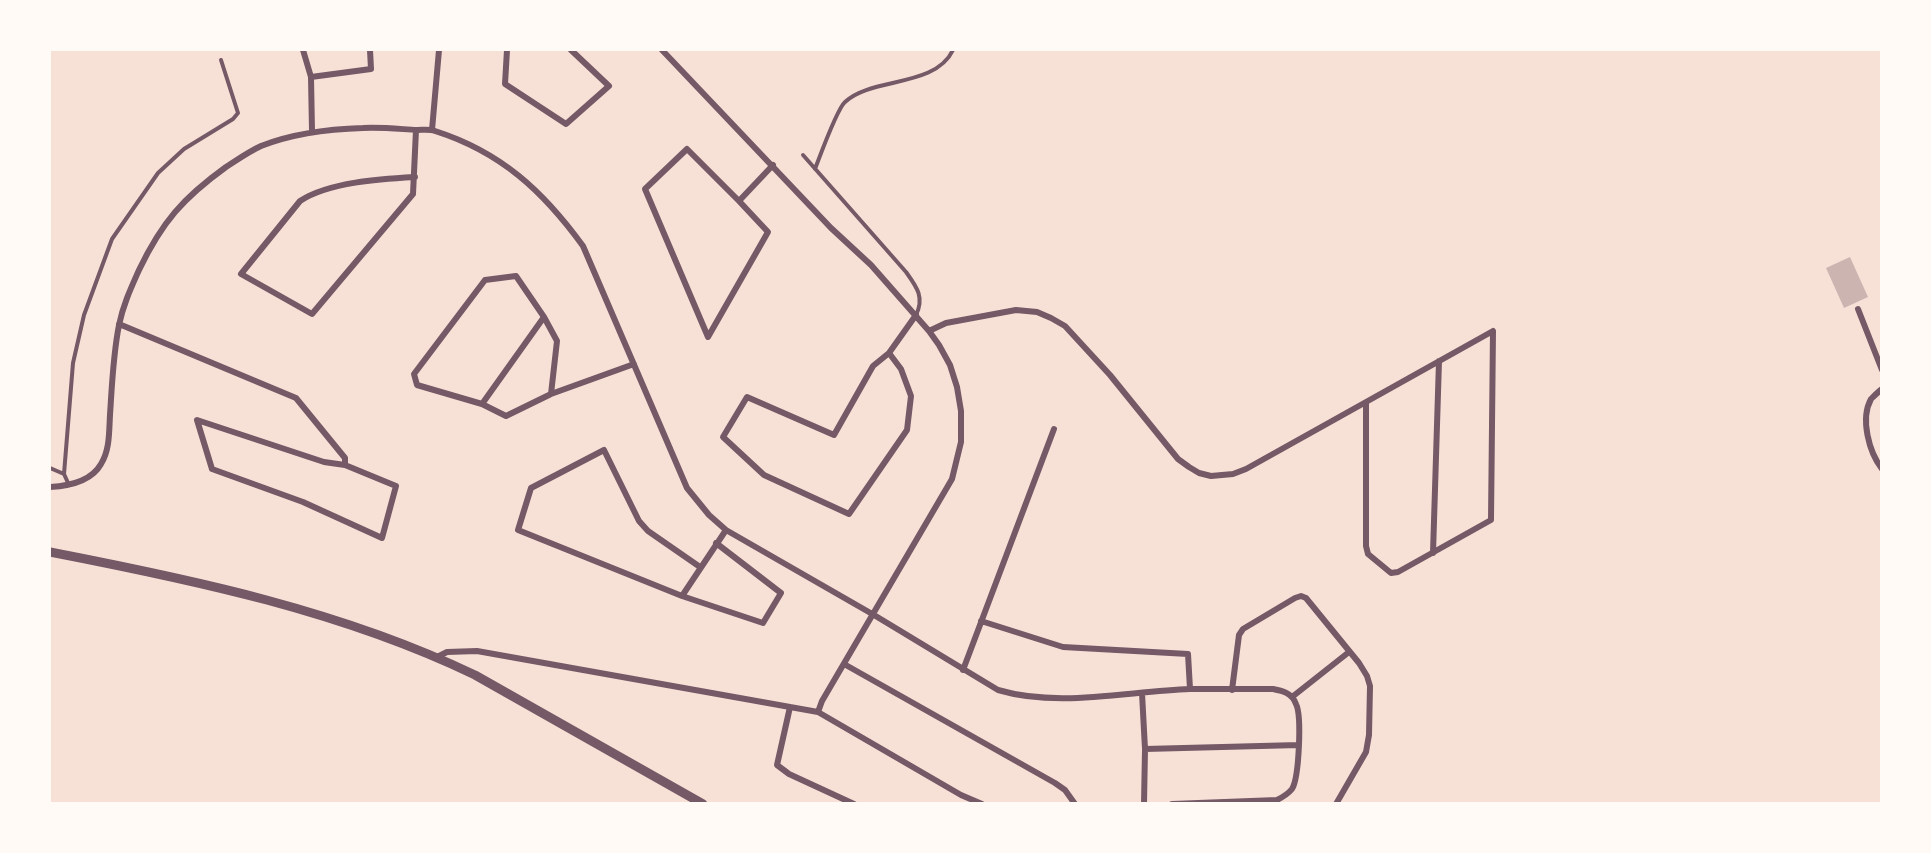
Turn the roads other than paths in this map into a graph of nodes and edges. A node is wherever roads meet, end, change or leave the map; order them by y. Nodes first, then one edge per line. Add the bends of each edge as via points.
1 (303, 50) edge
2 (370, 50) edge
3 (439, 50) edge
4 (507, 50) edge
5 (571, 50) edge
6 (662, 50) edge
7 (953, 50) edge
8 (221, 60) dead end
9 (311, 77) junction
10 (416, 130) junction
11 (432, 130) junction
12 (312, 131) junction
13 (803, 155) dead end
14 (773, 165) junction
15 (815, 169) junction
16 (415, 177) junction
17 (739, 201) junction
18 (1858, 309) dead end
19 (916, 315) junction
20 (544, 317) junction
21 (119, 324) junction
22 (929, 331) junction
23 (889, 352) junction
24 (1439, 361) junction
25 (634, 364) junction
26 (1881, 370) edge
27 (1881, 389) edge
28 (551, 394) junction
29 (1366, 402) junction
30 (482, 404) junction
31 (1054, 429) dead end
32 (345, 465) junction
33 (50, 468) edge
34 (1881, 469) edge
35 (64, 474) junction
36 (69, 486) junction
37 (50, 487) edge
38 (726, 530) junction
39 (716, 543) junction
40 (50, 552) edge
41 (1433, 553) junction
42 (700, 567) junction
43 (682, 596) junction
44 (874, 615) junction
45 (981, 621) junction
46 (1349, 652) junction
47 (437, 657) junction
48 (844, 664) junction
49 (963, 670) junction
50 (1190, 689) junction
51 (1232, 690) junction
52 (1142, 693) junction
53 (1292, 697) junction
54 (790, 707) junction
55 (818, 711) junction
56 (1299, 745) junction
57 (1145, 749) junction
58 (703, 804) edge
59 (855, 804) edge
60 (982, 804) edge
61 (1075, 804) edge
62 (1144, 804) edge
63 (1172, 804) edge
64 (1336, 804) edge

1 - 9 street
2 - 9 street via 371,69
3 - 11 street
4 - 5 street via 505,84 566,124 609,86
6 - 14 street
7 - 15 lane via 940,67 855,94 843,103
8 - 35 lane via 238,113 184,149 158,173 112,239 84,315 74,363
9 - 12 street
10 - 11 street
10 - 12 street via 387,127
10 - 16 street
11 - 25 street via 481,150 519,174 564,219 583,246
12 - 21 street via 241,157 207,180 182,204 150,247 128,293
13 - 15 lane
14 - 17 street
14 - 19 street
15 - 19 lane via 911,280 921,299
16 - 16 street via 413,194 312,315 241,274 300,201 312,193 376,179
17 - 17 street via 768,232 708,337 645,189 687,149
18 - 26 street
19 - 22 street
19 - 23 street
20 - 28 street via 557,341
20 - 30 street
20 - 30 street via 516,276 485,280 414,374 417,385
21 - 32 street via 296,398 345,458
21 - 36 street via 107,447 94,472
22 - 29 street via 946,323 1016,310 1051,318 1065,326 1110,375 1178,459 1211,476 1246,469
22 - 44 street via 950,365 957,387 962,428 959,451 952,479
23 - 23 street via 873,366 834,435 747,397 723,437 764,475 849,514 907,430 911,396 901,369
24 - 29 street
24 - 41 street
24 - 41 street via 1493,331 1491,520
25 - 28 street
25 - 38 street via 687,488
27 - 34 street via 1871,400 1866,420 1868,438
28 - 30 street via 506,416
29 - 41 street via 1368,554 1391,573
31 - 45 street
32 - 32 street via 396,486 382,538 303,502 212,468 197,420 324,462
33 - 35 lane
35 - 36 lane
36 - 37 street
38 - 39 street
38 - 44 street
39 - 42 street
39 - 43 street via 781,593 763,623
40 - 47 street via 264,600 335,620
42 - 43 street
42 - 43 street via 648,531 604,450 531,488 518,530
44 - 48 street
44 - 49 street
45 - 49 street
45 - 50 street via 1063,647 1188,654
46 - 51 street via 1301,596 1239,635
46 - 53 street
46 - 64 street via 1370,686 1369,735 1366,752
47 - 54 street via 447,652 477,651
47 - 58 street
48 - 55 street
48 - 61 street via 1055,783
49 - 52 street via 1013,694 1074,697
50 - 51 street
50 - 52 street
51 - 53 street via 1273,689
52 - 57 street
53 - 56 street via 1297,705
54 - 55 street
54 - 59 street via 777,765
55 - 60 street
56 - 57 street
56 - 63 street via 1297,778 1286,795 1277,800
57 - 62 street

